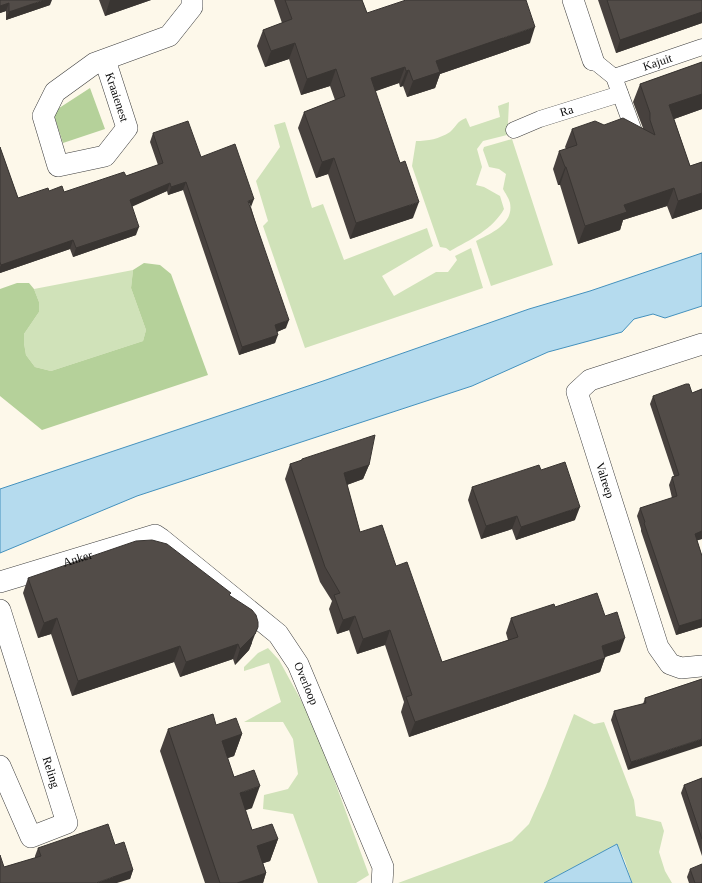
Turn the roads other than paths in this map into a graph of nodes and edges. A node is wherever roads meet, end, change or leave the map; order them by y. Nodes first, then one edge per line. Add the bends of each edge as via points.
1 (192, 0) edge
2 (573, 0) edge
3 (702, 47) edge
4 (105, 60) junction
5 (593, 60) joint
6 (614, 77) junction
7 (620, 94) junction
8 (514, 130) dead end
9 (635, 134) edge
10 (702, 344) edge
11 (155, 535) joint
12 (0, 582) edge
13 (0, 610) edge
14 (702, 666) edge
15 (0, 766) edge
16 (382, 883) edge

1 - 4 street, Kraaienest via 192,7 170,36
2 - 5 street
3 - 6 street, Kajuit
4 - 4 street, Kraaienest via 127,128 105,156 58,166 43,116 55,92 95,64
5 - 6 street
6 - 7 street
7 - 8 street, Ra via 540,119
7 - 9 street
10 - 14 street, Valreep via 590,380 577,392 658,647 670,664 681,668
11 - 12 street, Anker
11 - 16 street, Overloop via 278,634 298,664 384,867
13 - 15 street, Reling via 67,823 31,837

